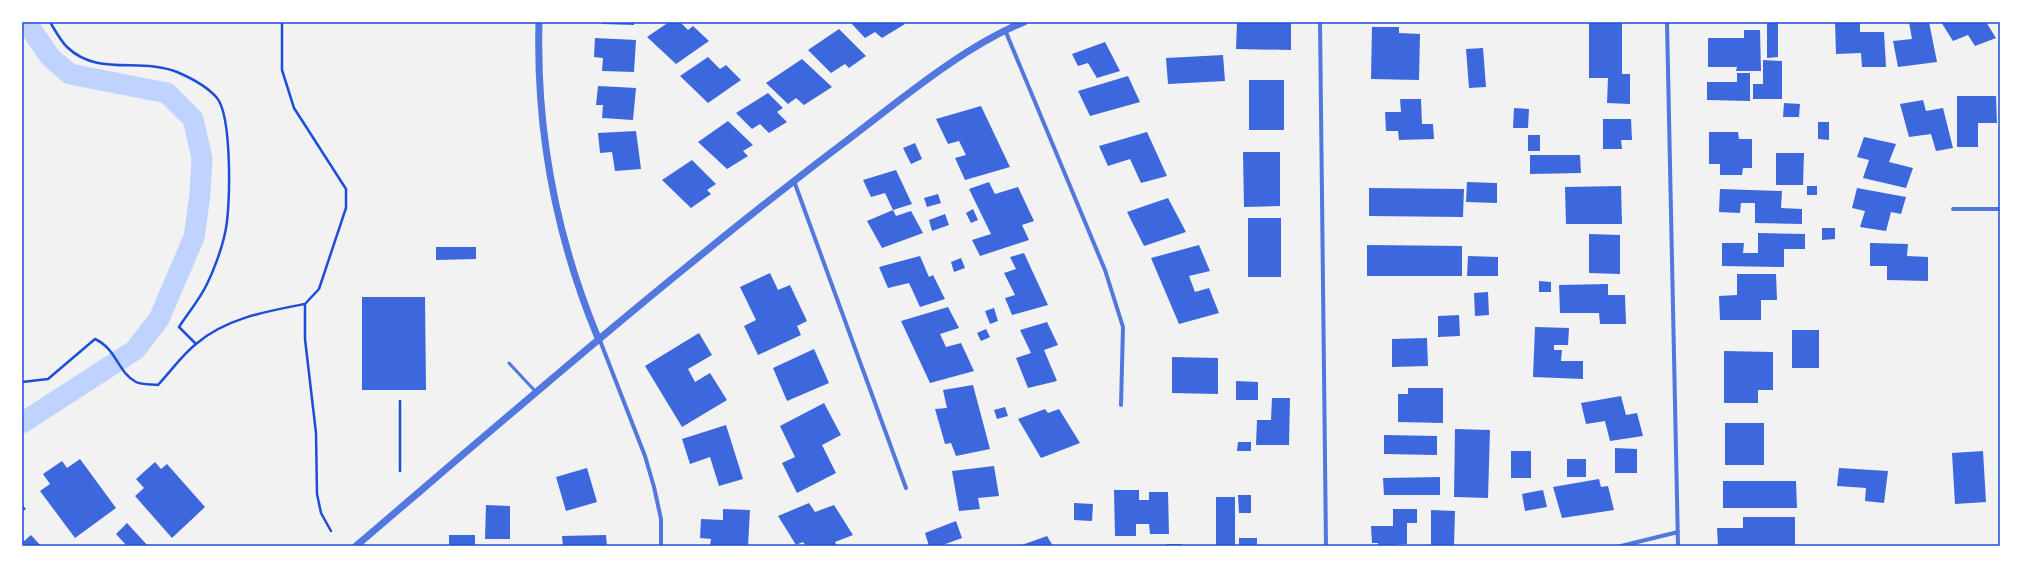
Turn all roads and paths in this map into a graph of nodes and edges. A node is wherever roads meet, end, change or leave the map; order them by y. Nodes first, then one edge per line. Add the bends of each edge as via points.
1 (50, 22) edge
2 (282, 22) edge
3 (539, 22) edge
4 (1024, 22) edge
5 (1320, 22) edge
6 (1667, 22) edge
7 (1005, 30) junction
8 (794, 181) junction
9 (1953, 209) dead end
10 (2000, 209) edge
11 (305, 304) junction
12 (598, 338) junction
13 (196, 344) junction
14 (509, 363) dead end
15 (22, 382) edge
16 (536, 392) junction
17 (400, 401) dead end
18 (1121, 405) dead end
19 (400, 471) dead end
20 (906, 488) dead end
21 (331, 531) dead end
22 (1678, 532) junction
23 (356, 546) edge
24 (661, 546) edge
25 (1326, 546) edge
26 (1621, 546) edge
27 (1678, 546) edge

1 - 13 path via 66,46 83,59 99,64 152,66 176,72 204,86 218,99 225,122 230,191 226,233 207,285 179,327
2 - 11 path via 282,70 294,108 346,189 346,208 319,289
3 - 12 street via 540,96 548,169 570,258
4 - 7 street
5 - 25 street
6 - 22 street
7 - 8 street via 952,62
7 - 18 street via 1105,270 1123,327
8 - 12 street
8 - 20 street
9 - 10 street
11 - 13 path via 244,318 214,331
11 - 21 path via 305,339 317,450 317,494 321,513
12 - 16 street
12 - 24 street via 652,480 661,519
13 - 15 path via 158,385 136,382 125,372 105,343 95,339 48,379
14 - 16 lane
16 - 23 street
17 - 19 path
22 - 26 street
22 - 27 street

